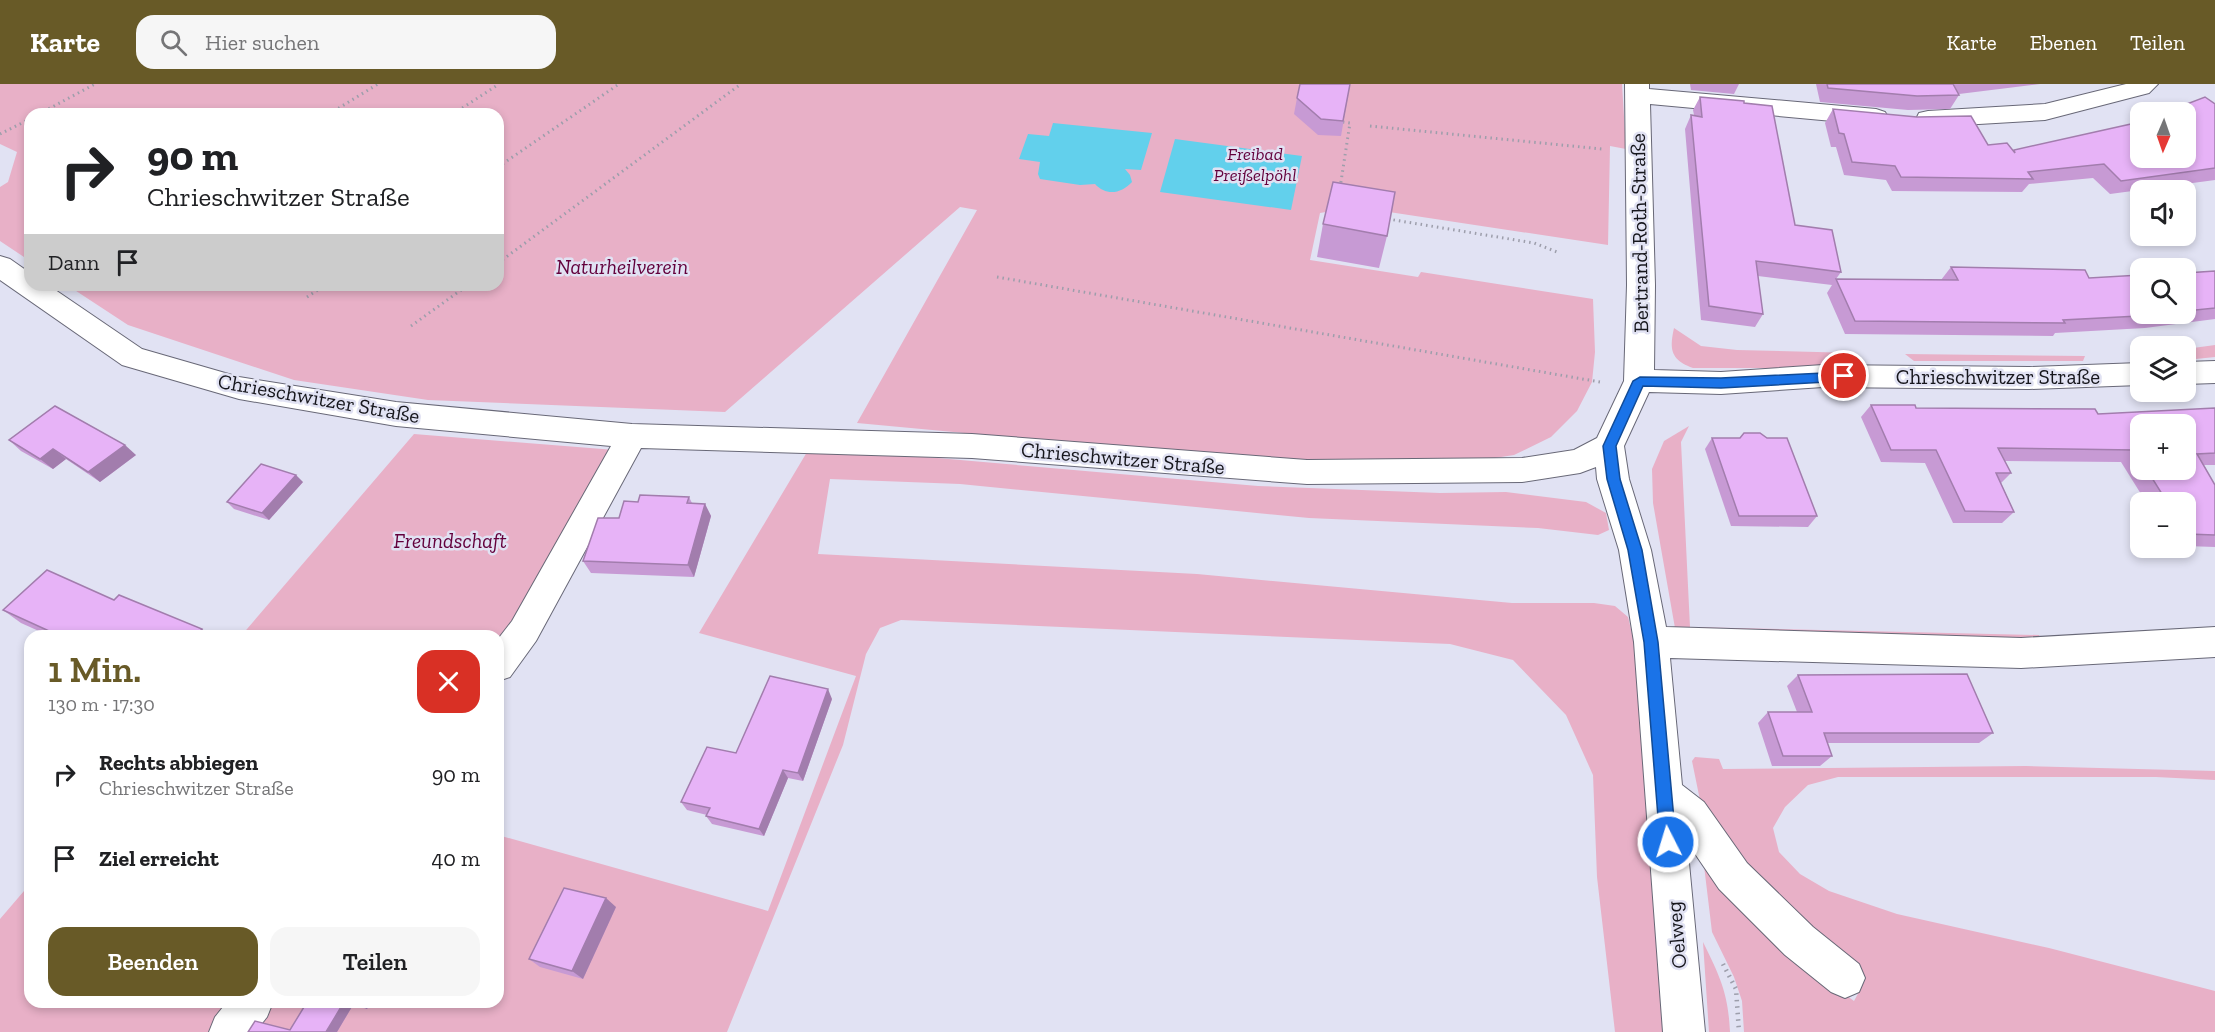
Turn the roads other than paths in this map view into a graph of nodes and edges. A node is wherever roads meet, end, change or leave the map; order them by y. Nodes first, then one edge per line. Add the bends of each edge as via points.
1 (2146, 84) edge
2 (1637, 89) edge
3 (0, 266) edge
4 (24, 283) edge
5 (36, 291) edge
6 (2215, 372) edge
7 (2196, 373) edge
8 (2130, 375) edge
9 (1640, 381) junction
10 (632, 436) junction
11 (1609, 446) junction
12 (1651, 642) junction
13 (2215, 642) edge
14 (504, 658) edge
15 (1664, 794) junction
16 (1845, 978) dead end
17 (248, 1008) edge
18 (231, 1032) edge
19 (1684, 1032) edge

1 - 2 street via 2045,112 1966,119 1902,119
2 - 9 street, Bertrand-Roth-Straße
3 - 4 street, Chrieschwitzer Straße
5 - 10 street, Chrieschwitzer Straße via 132,357 238,388 396,414
6 - 7 street
8 - 9 street, Chrieschwitzer Straße
9 - 11 street
10 - 11 street, Chrieschwitzer Straße via 972,446 1307,472 1522,470 1580,461
10 - 14 street via 524,631
11 - 12 street, Oelweg via 1613,479 1635,550
12 - 13 street via 2021,653
12 - 15 street, Oelweg
15 - 16 street via 1691,815 1733,876 1799,941
15 - 19 street, Oelweg
17 - 18 street

